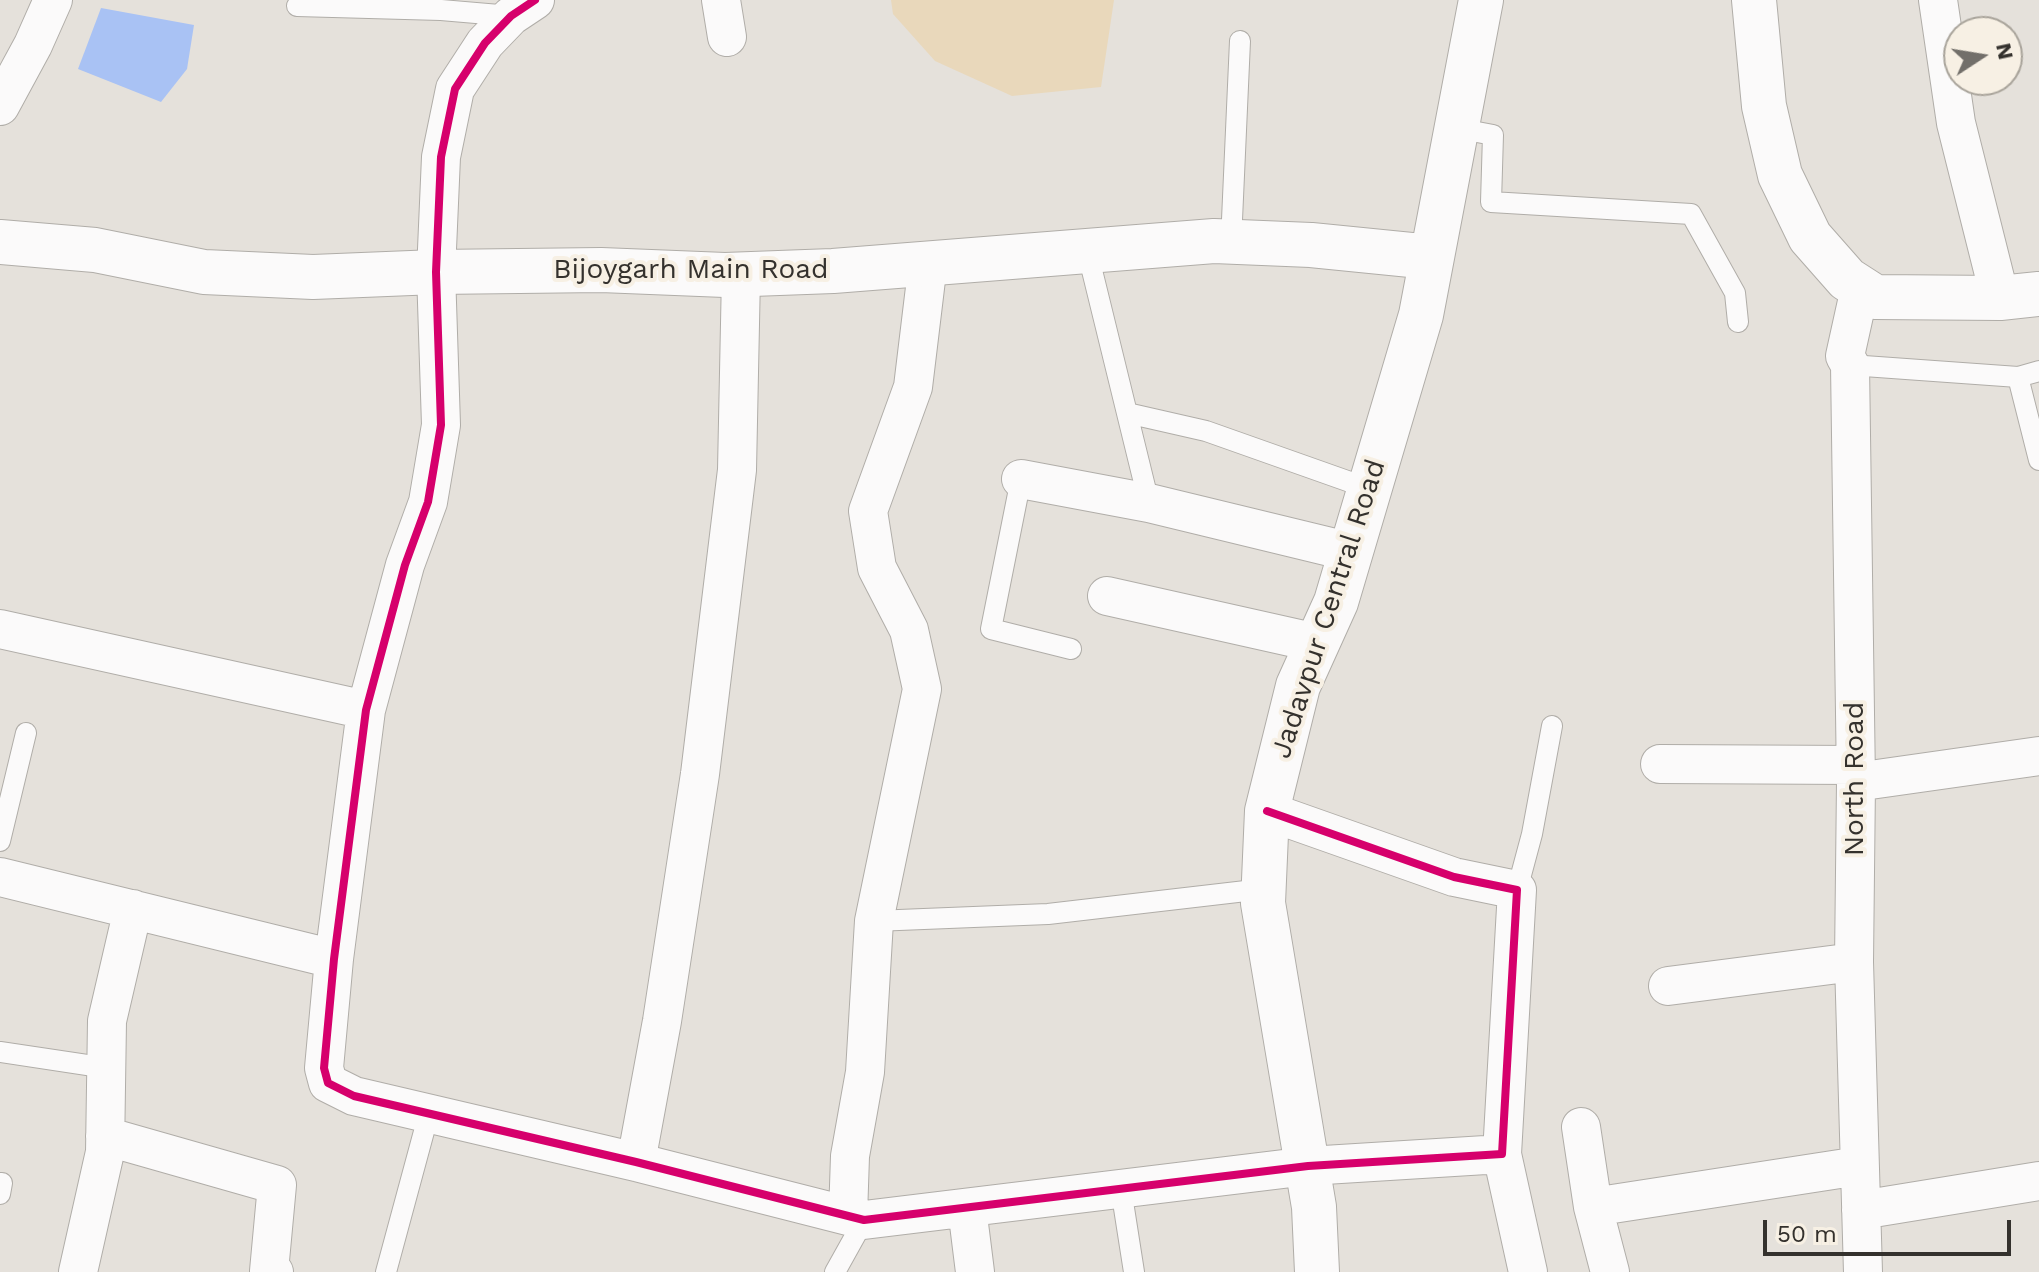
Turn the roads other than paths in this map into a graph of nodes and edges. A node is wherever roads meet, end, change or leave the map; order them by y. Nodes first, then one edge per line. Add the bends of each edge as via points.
1 (53, 0) edge
2 (721, 0) edge
3 (1481, 0) edge
4 (1754, 0) edge
5 (1938, 0) edge
6 (370, 4) edge
7 (297, 6) dead end
8 (523, 8) edge
9 (727, 37) dead end
10 (1240, 41) dead end
11 (0, 106) edge
12 (1456, 128) junction
13 (0, 242) edge
14 (1231, 242) junction
15 (1087, 250) junction
16 (1431, 257) junction
17 (928, 263) junction
18 (436, 272) junction
19 (741, 275) junction
20 (1860, 288) junction
21 (2019, 296) edge
22 (1738, 322) dead end
23 (1850, 365) junction
24 (2039, 371) edge
25 (2018, 377) junction
26 (1127, 413) junction
27 (2039, 460) edge
28 (1021, 479) joint
29 (1370, 489) junction
30 (1149, 503) junction
31 (1351, 552) junction
32 (1107, 596) dead end
33 (0, 629) edge
34 (1317, 643) junction
35 (1071, 649) dead end
36 (366, 710) junction
37 (1552, 726) dead end
38 (26, 733) dead end
39 (2039, 756) edge
40 (1660, 764) dead end
41 (1856, 773) junction
42 (1267, 811) junction
43 (0, 841) edge
44 (0, 877) edge
45 (1263, 889) junction
46 (1517, 890) junction
47 (133, 909) junction
48 (874, 921) junction
49 (334, 959) junction
50 (1854, 962) junction
51 (1668, 986) dead end
52 (0, 1052) edge
53 (107, 1068) junction
54 (429, 1113) junction
55 (1581, 1127) dead end
56 (105, 1136) junction
57 (1502, 1154) junction
58 (636, 1162) junction
59 (1308, 1166) junction
60 (1859, 1166) junction
61 (2039, 1181) edge
62 (0, 1183) edge
63 (1121, 1189) junction
64 (0, 1194) edge
65 (1593, 1207) junction
66 (967, 1208) junction
67 (1861, 1210) junction
68 (856, 1218) junction
69 (78, 1272) edge
70 (274, 1272) edge
71 (386, 1272) edge
72 (835, 1272) edge
73 (975, 1272) edge
74 (1134, 1272) edge
75 (1317, 1272) edge
76 (1528, 1272) edge
77 (1610, 1272) edge
78 (1863, 1272) edge

1 - 11 street
2 - 9 street
3 - 12 street, Jadavpur Central Road
4 - 20 street via 1764,106 1780,175 1810,237
5 - 21 street via 1956,123
6 - 7 lane
6 - 8 lane via 441,10
8 - 18 street via 485,43 455,89 441,157
10 - 14 lane
12 - 16 street, Jadavpur Central Road
12 - 22 lane via 1493,135 1491,202 1691,214 1735,293
13 - 18 street, Bijoygarh Main Road via 95,250 204,272 313,277
14 - 15 street, Bijoygarh Main Road
14 - 16 street, Bijoygarh Main Road
15 - 17 street, Bijoygarh Main Road
15 - 26 lane
16 - 29 street, Jadavpur Central Road via 1421,315
17 - 19 street, Bijoygarh Main Road
17 - 48 street via 913,387 868,511 877,568 909,630 922,689
18 - 19 street, Bijoygarh Main Road
18 - 36 street via 441,425 428,502 405,565
19 - 58 street via 737,470 700,774
20 - 21 street via 1875,297
20 - 23 street, North Road via 1845,356
23 - 25 lane
23 - 41 street, North Road
24 - 25 lane
25 - 27 lane
26 - 29 lane via 1206,431
26 - 30 lane
28 - 30 street
28 - 35 lane via 991,629
29 - 31 street, Jadavpur Central Road
30 - 31 street
31 - 34 street, Jadavpur Central Road
32 - 34 street
33 - 36 street
34 - 42 street, Jadavpur Central Road via 1298,686
36 - 49 street
37 - 46 lane
38 - 43 lane
39 - 41 street
40 - 41 street
41 - 50 street, North Road
42 - 45 street, Jadavpur Central Road
42 - 46 street via 1454,877
44 - 47 street
45 - 48 lane via 1048,914
45 - 59 street, Jadavpur Central Road
46 - 57 street
47 - 49 street
47 - 53 street via 107,1021
48 - 68 street via 865,1072 850,1156
49 - 54 street via 324,1068 328,1083 354,1096
50 - 51 street
50 - 60 street, North Road
52 - 53 lane
53 - 56 street
54 - 58 street
54 - 71 lane
55 - 65 street
56 - 69 street
56 - 70 street via 277,1185 269,1271
57 - 59 street
57 - 76 street
58 - 68 street
59 - 63 street
59 - 75 street, Jadavpur Central Road
60 - 65 street
60 - 67 street, North Road
61 - 67 street
62 - 64 lane
63 - 66 street
63 - 74 lane
65 - 77 street
66 - 68 street
66 - 73 street
67 - 78 street, North Road
68 - 72 lane

